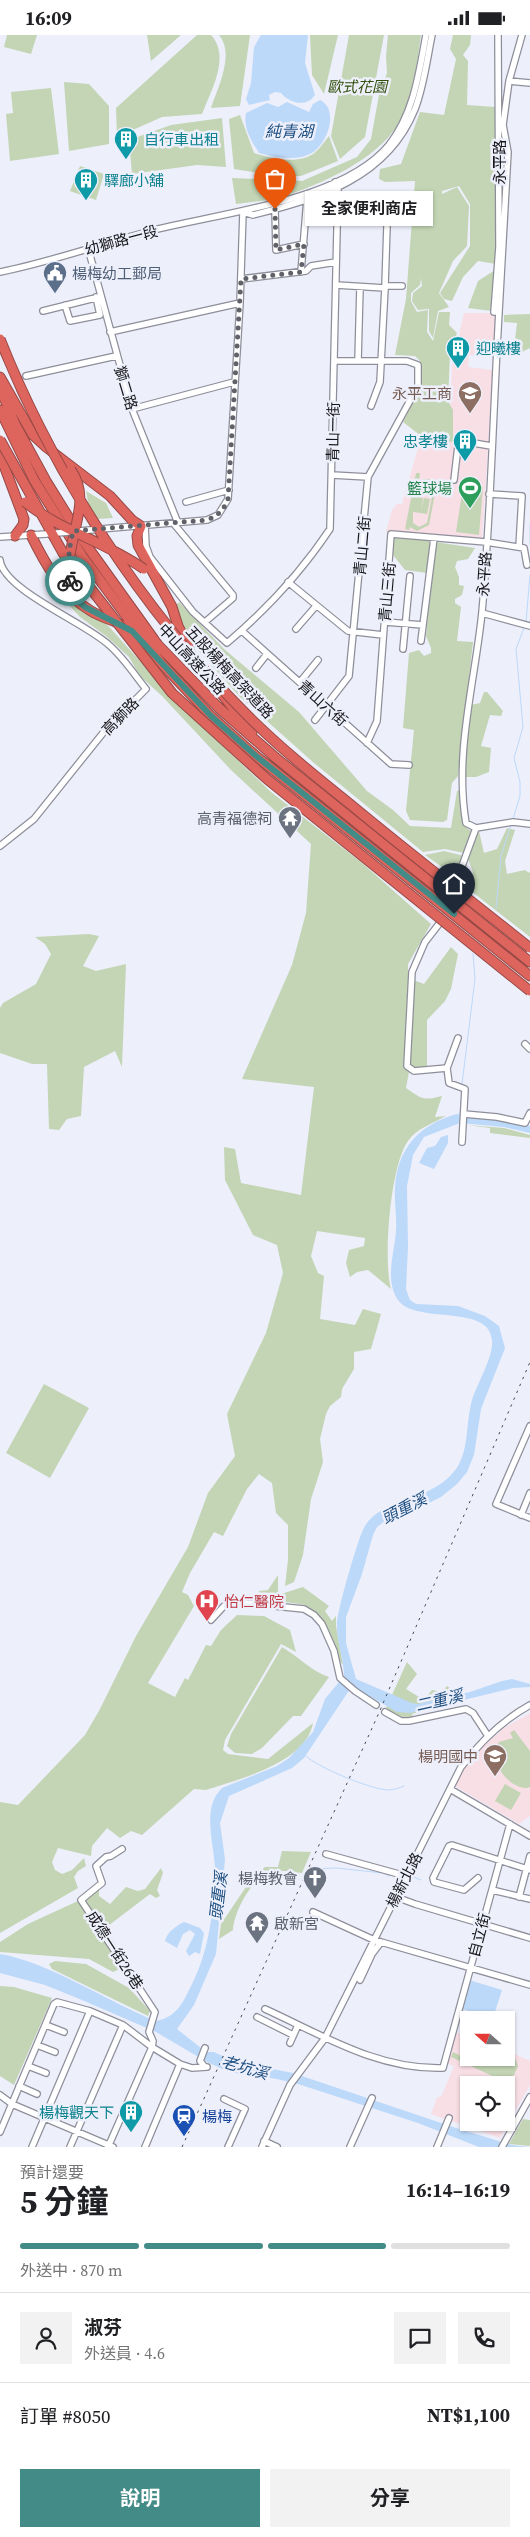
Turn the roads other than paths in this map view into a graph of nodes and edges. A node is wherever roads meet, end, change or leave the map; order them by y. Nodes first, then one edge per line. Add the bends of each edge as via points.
1 (426, 35) edge
2 (432, 35) edge
3 (498, 35) edge
4 (522, 35) edge
5 (509, 81) junction
6 (530, 83) edge
7 (501, 125) junction
8 (336, 185) junction
9 (408, 197) dead end
10 (307, 199) junction
11 (275, 209) junction
12 (243, 212) junction
13 (304, 244) junction
14 (88, 248) junction
15 (502, 248) junction
16 (336, 263) junction
17 (0, 272) edge
18 (301, 272) junction
19 (241, 279) junction
20 (336, 285) junction
21 (402, 286) dead end
22 (360, 287) junction
23 (385, 287) junction
24 (99, 297) junction
25 (240, 303) junction
26 (66, 305) junction
27 (44, 311) dead end
28 (110, 332) junction
29 (0, 339) edge
30 (116, 356) junction
31 (335, 361) junction
32 (358, 361) junction
33 (381, 361) junction
34 (26, 376) dead end
35 (0, 377) edge
36 (234, 382) junction
37 (0, 388) edge
38 (371, 406) dead end
39 (132, 409) junction
40 (0, 410) edge
41 (0, 440) edge
42 (491, 446) junction
43 (0, 449) edge
44 (64, 460) junction
45 (332, 475) junction
46 (368, 477) junction
47 (454, 480) dead end
48 (12, 487) junction
49 (228, 490) junction
50 (489, 494) junction
51 (186, 502) dead end
52 (176, 523) junction
53 (143, 526) junction
54 (73, 531) junction
55 (31, 535) junction
56 (15, 536) junction
57 (0, 537) edge
58 (434, 538) junction
59 (486, 542) junction
60 (519, 547) junction
61 (0, 560) edge
62 (528, 565) dead end
63 (153, 576) junction
64 (410, 576) dead end
65 (288, 582) junction
66 (78, 601) junction
67 (316, 606) junction
68 (482, 613) junction
69 (205, 622) junction
70 (385, 622) junction
71 (405, 624) junction
72 (423, 625) junction
73 (527, 625) edge
74 (296, 629) dead end
75 (242, 631) junction
76 (355, 631) junction
77 (383, 635) junction
78 (421, 641) dead end
79 (404, 649) dead end
80 (268, 653) junction
81 (318, 660) dead end
82 (161, 663) junction
83 (256, 668) dead end
84 (300, 682) junction
85 (326, 705) junction
86 (315, 720) dead end
87 (367, 743) junction
88 (276, 758) junction
89 (409, 765) dead end
90 (530, 824) edge
91 (476, 828) junction
92 (1, 845) edge
93 (458, 877) tunnel mouth
94 (439, 924) tunnel mouth
95 (530, 948) edge
96 (530, 962) edge
97 (530, 975) edge
98 (530, 991) edge
99 (458, 1038) dead end
100 (446, 1068) junction
101 (530, 1113) edge
102 (464, 1118) junction
103 (462, 1143) dead end
104 (530, 1426) edge
105 (530, 1493) edge
106 (521, 1515) junction
107 (530, 1518) edge
108 (211, 1621) dead end
109 (376, 1705) dead end
110 (530, 1705) edge
111 (385, 1712) dead end
112 (488, 1736) junction
113 (450, 1789) junction
114 (510, 1824) junction
115 (530, 1836) edge
116 (122, 1849) dead end
117 (326, 1854) dead end
118 (530, 1856) edge
119 (500, 1861) junction
120 (528, 1869) edge
121 (406, 1877) junction
122 (478, 1878) dead end
123 (492, 1890) junction
124 (396, 1897) junction
125 (520, 1897) junction
126 (530, 1899) edge
127 (313, 1913) dead end
128 (482, 1924) junction
129 (530, 1938) edge
130 (374, 1940) junction
131 (381, 1942) junction
132 (470, 1968) junction
133 (360, 1980) dead end
134 (530, 1985) edge
135 (265, 2009) dead end
136 (90, 2011) junction
137 (257, 2017) dead end
138 (46, 2025) junction
139 (123, 2025) junction
140 (298, 2025) junction
141 (64, 2033) dead end
142 (293, 2035) junction
143 (325, 2038) junction
144 (290, 2043) dead end
145 (37, 2045) junction
146 (152, 2047) junction
147 (205, 2048) dead end
148 (55, 2052) dead end
149 (180, 2064) junction
150 (28, 2066) junction
151 (46, 2073) dead end
152 (20, 2086) junction
153 (37, 2094) dead end
154 (0, 2095) edge
155 (530, 2097) edge
156 (224, 2099) dead end
157 (372, 2099) dead end
158 (12, 2104) junction
159 (45, 2118) junction
160 (448, 2121) dead end
161 (78, 2131) junction
162 (0, 2132) edge
163 (263, 2144) edge
164 (504, 2145) edge
165 (110, 2146) edge
166 (32, 2147) edge
167 (70, 2147) edge
168 (146, 2147) edge
169 (228, 2147) edge
170 (277, 2147) edge
171 (350, 2147) edge
172 (437, 2147) edge

1 - 8 street, 幼獅路一段 via 415,93 400,129 372,161
2 - 8 street, 幼獅路一段 via 420,94 405,130 391,151 374,167
3 - 7 street, 永平路
4 - 5 street, 永平路
5 - 6 street
5 - 7 street, 永平路
7 - 15 street, 永平路
7 - 15 street, 永平路 via 508,152
8 - 10 street, 幼獅路一段
8 - 12 street, 幼獅路一段
8 - 16 street, 青山一街
9 - 23 street via 388,196
10 - 11 street, 幼獅路一段
10 - 13 street
11 - 12 street, 幼獅路一段 via 253,215
11 - 13 street via 276,250
12 - 14 street, 幼獅路一段 via 152,230
12 - 19 street
13 - 18 street
14 - 17 street, 幼獅路一段
14 - 24 street, 獅二路
15 - 42 street, 永平路 via 494,313 500,312
16 - 18 street via 311,266
16 - 20 street, 青山一街
18 - 19 street
19 - 25 street
20 - 22 street
20 - 31 street, 青山一街
21 - 23 street
22 - 23 street
22 - 32 street
23 - 33 street
24 - 26 street
24 - 26 street via 100,315 70,321
24 - 28 street, 獅二路
25 - 28 street
25 - 36 street
26 - 27 street
28 - 30 street, 獅二路
29 - 95 highway, 五股楊梅高架道路, bridge via 35,418 76,490 130,575 201,665 248,715 309,771
30 - 34 street
30 - 39 street, 獅二路
31 - 32 street
31 - 45 street, 青山一街
32 - 33 street
33 - 38 street via 380,382
33 - 46 street, 青山二街 via 407,361 418,365 418,385
35 - 44 highway via 33,435
36 - 39 street
36 - 49 street
37 - 88 highway, 中山高速公路 via 15,424 46,481 144,627 218,708
39 - 52 street, 獅二路
40 - 82 highway, 中山高速公路 via 34,480 82,556
41 - 98 highway, bridge via 63,553 172,693 267,779
42 - 47 street via 462,441 458,446
42 - 50 street, 永平路
43 - 48 highway
44 - 53 highway
44 - 54 highway, bridge via 81,493 80,511
45 - 46 street
45 - 65 street, 青山一街 via 330,529
46 - 76 street, 青山二街
48 - 54 highway, bridge via 25,503
48 - 56 highway via 24,519
49 - 51 street
49 - 52 street via 228,499 218,515 207,520
50 - 59 street, 永平路
50 - 60 street via 522,496
52 - 53 street
52 - 69 street, 獅二路 via 233,595
53 - 54 street, bridge
53 - 63 highway via 137,535 138,545
53 - 69 street via 150,557
54 - 55 street, bridge
54 - 63 highway, bridge via 120,553
54 - 66 highway, bridge via 68,567
55 - 56 street
55 - 66 highway via 46,566
56 - 57 street
58 - 59 street, 青山三街
58 - 70 street, 青山三街 via 391,534
58 - 72 street
59 - 60 street, 青山三街
59 - 68 street, 永平路
60 - 62 street via 524,548
61 - 92 street, 高獅路 via 4,572 16,585 110,645 146,689 107,728 34,819
63 - 88 highway via 172,607 186,643
64 - 71 street
65 - 67 street
65 - 75 street, 青山一街
65 - 76 street
66 - 82 highway via 93,612 126,627
67 - 74 street
67 - 76 street via 348,631
68 - 73 street
68 - 91 street, 永平路 via 468,705 461,783 466,823
69 - 75 street, 青山一街 via 227,643
70 - 71 street
70 - 77 street, 青山三街
71 - 72 street
71 - 79 street
72 - 78 street
75 - 80 street, 青山六街
76 - 77 street
76 - 85 street, 青山二街 via 349,676
77 - 87 street, 青山三街 via 377,721
80 - 83 street
80 - 84 street, 青山六街
81 - 84 street
82 - 97 highway, 中山高速公路 via 211,716 256,756
84 - 85 street, 青山六街
85 - 86 street
85 - 87 street, 青山六街
87 - 89 street, 青山六街 via 391,764
88 - 96 highway, 中山高速公路
90 - 91 street
91 - 93 street
94 - 100 street via 425,942 412,972 407,1066 414,1071
99 - 100 street
100 - 102 street via 449,1083 465,1089
101 - 102 street via 525,1123 498,1117
102 - 103 street
104 - 106 street via 496,1504
105 - 106 street
106 - 107 street
108 - 109 street via 224,1606 243,1603 304,1609 322,1624 334,1651 340,1678
110 - 112 street, 楊新北路
111 - 112 street via 401,1721 410,1721 466,1709
112 - 113 street, 楊新北路 via 461,1767
113 - 114 street
113 - 121 street, 楊新北路
114 - 115 street
114 - 119 street, 自立街
116 - 146 street, 成德一街26巷 via 106,1857 96,1867 102,1883 82,1900 156,2012 150,2032 154,2041
117 - 121 street
118 - 120 street
119 - 120 street
119 - 122 street via 452,1845 435,1873 434,1882 464,1890
119 - 123 street, 自立街
120 - 125 street
121 - 124 street, 楊新北路
123 - 125 street
123 - 128 street, 自立街
124 - 128 street
124 - 130 street, 楊新北路
125 - 126 street
127 - 130 street
128 - 129 street
128 - 132 street, 自立街
130 - 131 street
130 - 143 street, 楊新北路
131 - 132 street
131 - 133 street via 372,1953
132 - 134 street
132 - 143 street, 自立街 via 443,2068 384,2060
135 - 140 street
136 - 138 street via 57,2003
136 - 139 street
136 - 159 street
137 - 142 street
138 - 141 street
138 - 145 street
139 - 146 street
139 - 161 street
140 - 142 street
140 - 143 street
142 - 144 street
143 - 163 street, 楊新北路 via 291,2084
145 - 148 street
145 - 150 street
146 - 149 street
146 - 165 street
147 - 149 street via 200,2059 206,2066 192,2068
149 - 168 street
150 - 151 street
150 - 152 street
152 - 153 street
152 - 158 street
154 - 158 street
155 - 164 street
156 - 169 street via 245,2109
157 - 171 street
158 - 159 street
158 - 162 street
159 - 161 street
159 - 166 street
160 - 172 street
161 - 165 street
161 - 167 street
163 - 170 street

